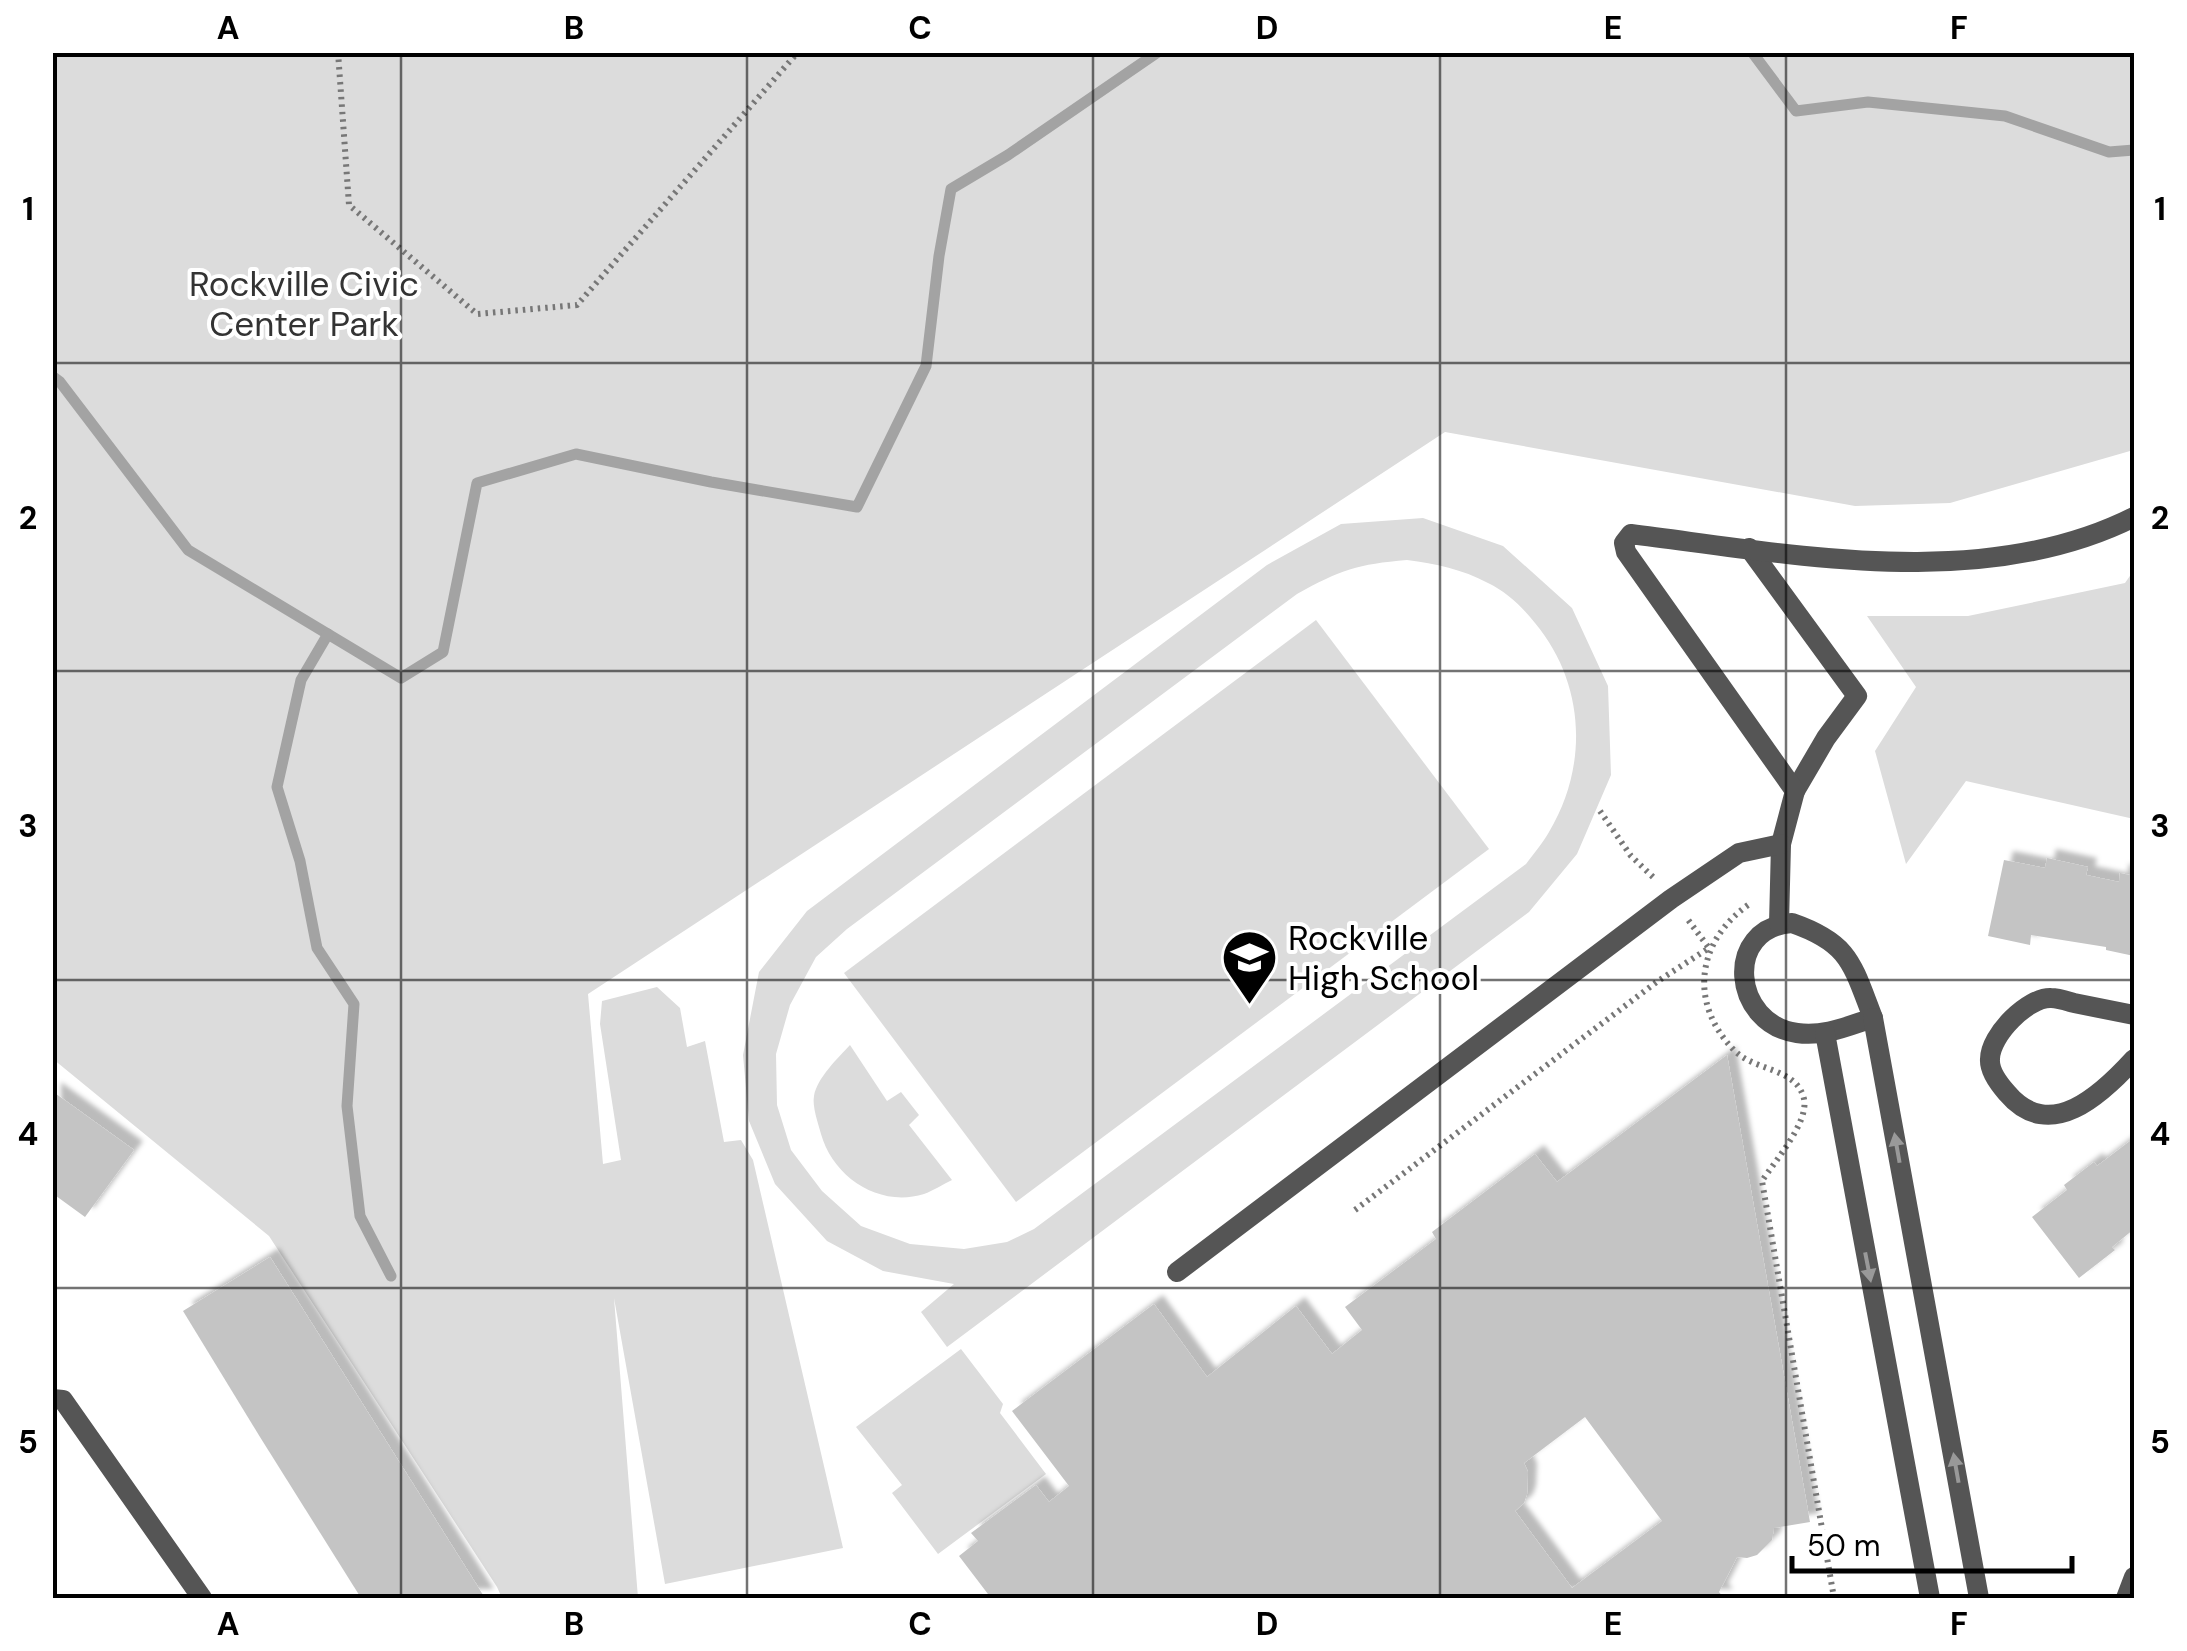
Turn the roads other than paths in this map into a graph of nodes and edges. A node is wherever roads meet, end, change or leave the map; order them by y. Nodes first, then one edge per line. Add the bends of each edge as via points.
1 (2134, 518) edge
2 (1748, 548) junction
3 (1795, 791) junction
4 (1782, 844) junction
5 (1779, 924) junction
6 (2134, 1016) edge
7 (1873, 1018) junction
8 (1825, 1033) junction
9 (2134, 1059) edge
10 (1177, 1272) dead end
11 (52, 1399) edge
12 (2134, 1577) edge
13 (202, 1598) edge
14 (1930, 1598) edge
15 (1980, 1598) edge
16 (2126, 1598) edge

1 - 2 street via 2075,542 1931,563
2 - 3 street via 1858,696
2 - 3 street via 1631,534 1624,543
3 - 4 street
4 - 5 street
4 - 10 street via 1739,853 1671,899
5 - 7 street via 1835,942
5 - 8 street via 1749,948 1744,988 1753,1008 1772,1024 1794,1033
6 - 9 street via 2048,997 2024,1007 2000,1032 1989,1058 2010,1098 2033,1112 2062,1114 2088,1103
7 - 8 street
15 -> 7 street
8 -> 14 street
11 - 13 street via 63,1400
12 - 16 street

